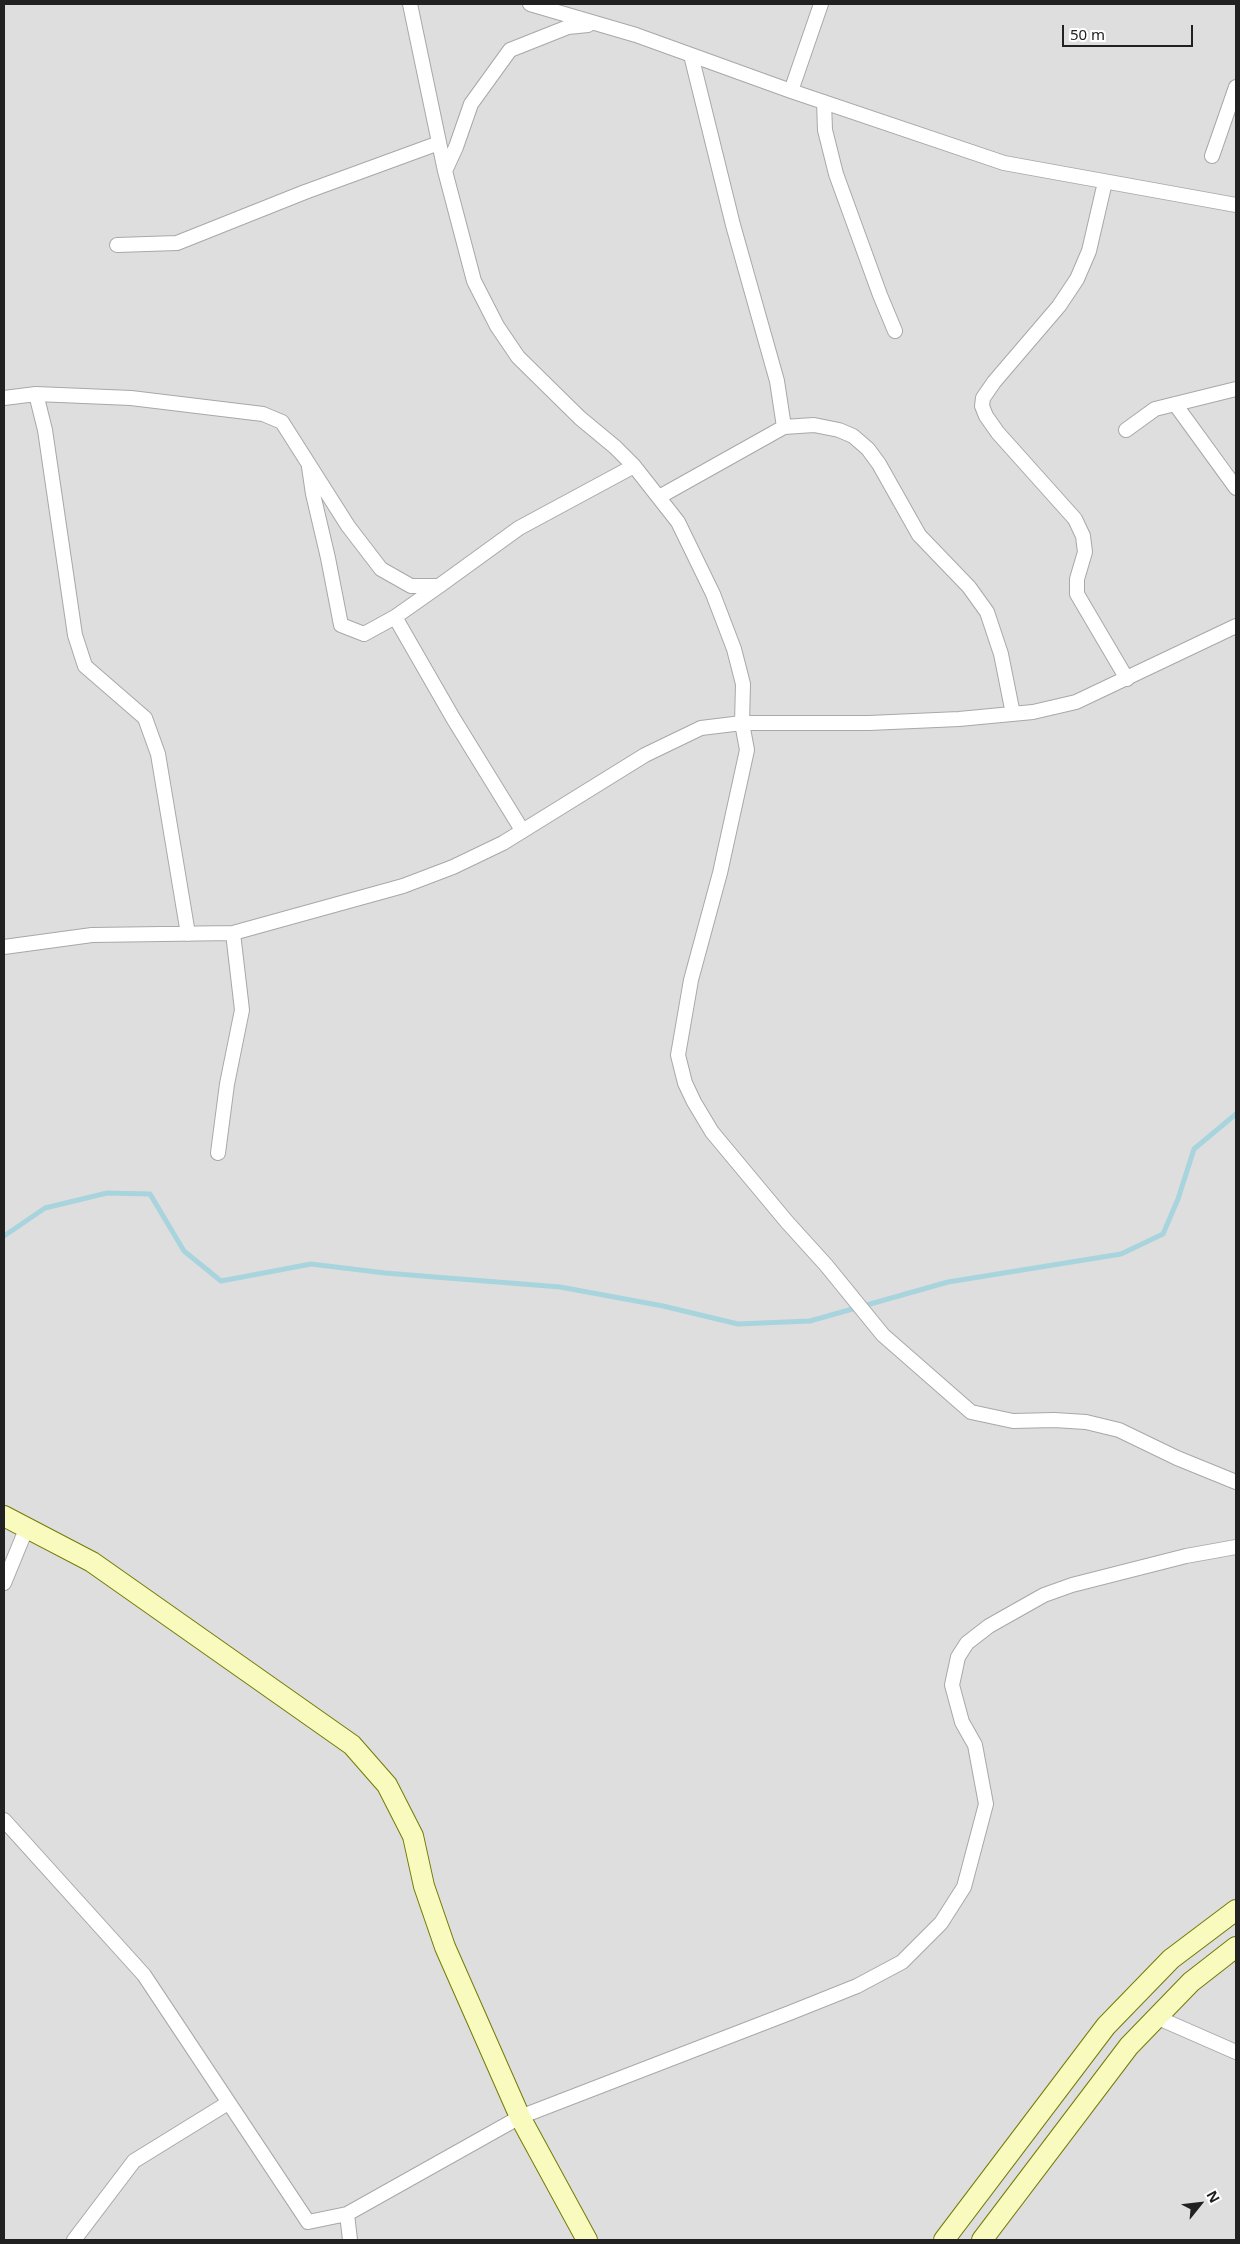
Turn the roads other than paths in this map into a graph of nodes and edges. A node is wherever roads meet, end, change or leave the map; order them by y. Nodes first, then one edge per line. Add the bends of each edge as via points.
1 (410, 4) edge
2 (530, 4) edge
3 (821, 4) edge
4 (597, 25) junction
5 (691, 55) junction
6 (1236, 87) edge
7 (791, 91) junction
8 (824, 102) junction
9 (439, 143) junction
10 (1212, 156) dead end
11 (445, 171) junction
12 (1105, 182) junction
13 (1236, 205) edge
14 (117, 245) dead end
15 (895, 331) dead end
16 (1236, 390) edge
17 (36, 394) junction
18 (4, 398) edge
19 (1175, 404) junction
20 (784, 427) junction
21 (1126, 430) dead end
22 (308, 461) junction
23 (634, 466) junction
24 (1236, 488) edge
25 (659, 497) junction
26 (439, 586) junction
27 (395, 616) junction
28 (1236, 626) edge
29 (1127, 679) junction
30 (1013, 714) junction
31 (742, 723) junction
32 (522, 830) junction
33 (233, 933) junction
34 (188, 934) junction
35 (4, 947) edge
36 (218, 1153) dead end
37 (1236, 1482) edge
38 (4, 1516) edge
39 (27, 1527) junction
40 (1236, 1547) edge
41 (4, 1583) edge
42 (4, 1820) edge
43 (1236, 1910) edge
44 (1236, 1947) edge
45 (1156, 2017) junction
46 (1236, 2052) edge
47 (228, 2103) junction
48 (520, 2117) junction
49 (347, 2214) junction
50 (74, 2240) edge
51 (350, 2240) edge
52 (587, 2240) edge
53 (944, 2240) edge
54 (982, 2240) edge

1 - 9 street
2 - 4 street
3 - 7 street
4 - 5 street
4 - 11 street via 568,27 510,50 471,104
5 - 7 street
5 - 20 street via 733,225 777,381
6 - 10 street
7 - 8 street
8 - 12 street via 1004,163
8 - 15 street via 826,130 836,174
9 - 11 street
9 - 14 street via 178,243
11 - 23 street via 474,281 497,326 518,357
12 - 13 street
12 - 29 street via 1089,251 1076,279 1059,306 994,382 983,398 982,406 998,433 1075,519 1083,536 1085,552 1077,579 1077,594
16 - 19 street
17 - 18 street
17 - 22 street via 131,398 263,414 282,422
17 - 34 street via 45,430 74,635 85,666 145,718 158,754
19 - 21 street via 1155,409
19 - 24 street
20 - 25 street
20 - 30 street via 814,424 839,430 853,436 868,449 919,535 969,587 987,612 1001,654
22 - 26 street via 348,526 381,569 411,586
22 - 27 street via 341,625 364,634
23 - 25 street
23 - 26 street via 519,528
25 - 31 street via 678,522 713,594 734,649 743,684
26 - 27 street
27 - 32 street
28 - 29 street
29 - 30 street via 1076,702
30 - 31 street via 869,723
31 - 32 street via 701,728 645,755
31 - 37 street via 747,750 720,873 691,980 678,1055 685,1083 712,1132 882,1335 970,1412 1013,1421 1086,1422 1120,1430
32 - 33 street via 453,867 404,886
33 - 34 street
33 - 36 street via 242,1010 227,1084
34 - 35 street via 92,935
38 - 39 street
39 - 41 street
39 - 48 street via 92,1562 352,1745 387,1785 413,1836 424,1886 445,1947
40 - 48 street via 1186,1556 1072,1585 1044,1595 997,1621 967,1643 958,1657 952,1685 962,1722 975,1745 986,1804 964,1887 941,1923 902,1962 857,1986
42 - 47 street via 144,1975
43 - 53 street via 1171,1959 1106,2026
44 - 45 street via 1191,1982
45 - 46 street
45 - 54 street via 1102,2079
47 - 49 street via 308,2222
47 - 50 street via 134,2161
48 - 49 street
48 - 52 street
49 - 51 street

